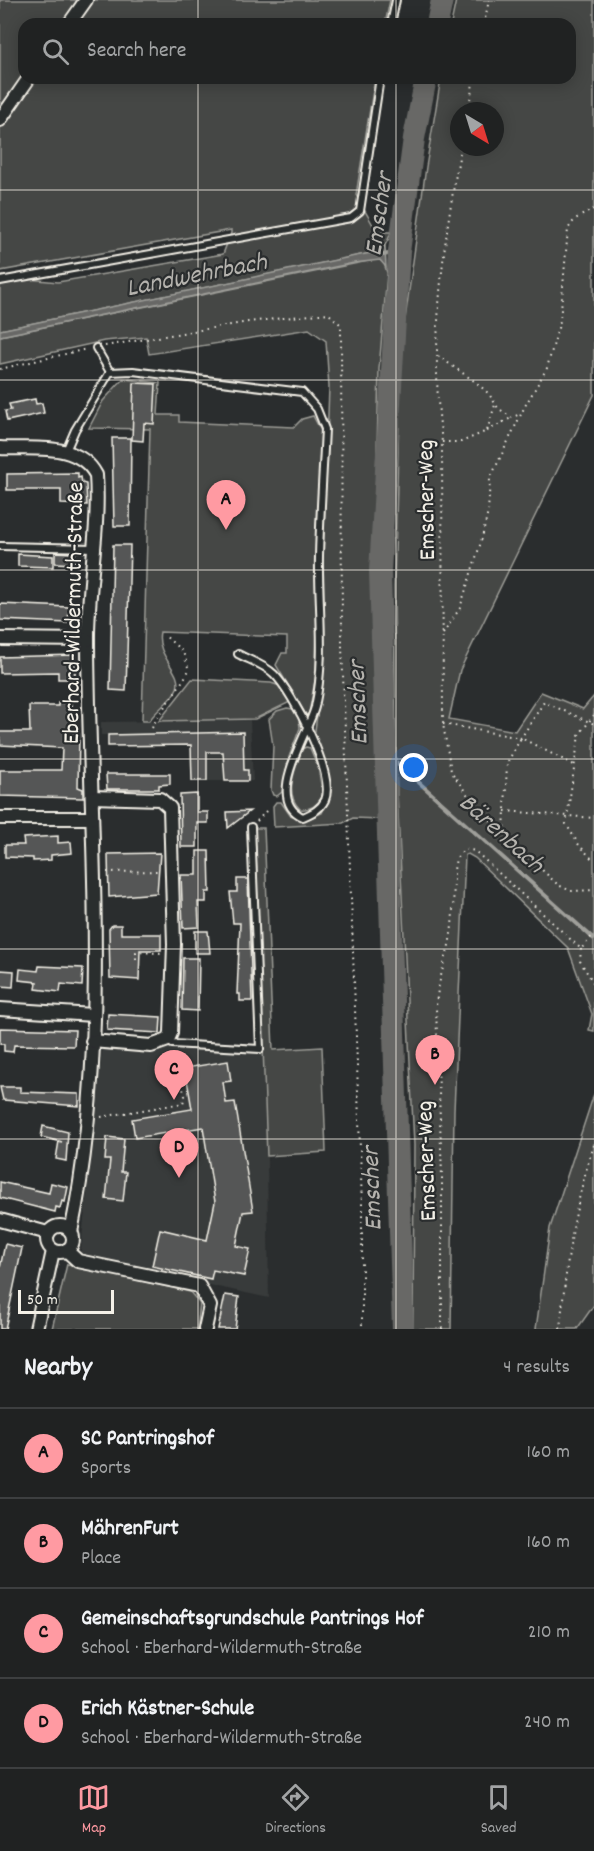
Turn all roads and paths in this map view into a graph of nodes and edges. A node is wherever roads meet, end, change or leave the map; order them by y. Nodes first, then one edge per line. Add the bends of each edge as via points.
1 (86, 0) edge
2 (396, 0) edge
3 (489, 0) edge
4 (73, 18) edge
5 (392, 18) edge
6 (485, 18) edge
7 (25, 84) edge
8 (379, 84) edge
9 (473, 84) edge
10 (470, 102) edge
11 (0, 120) edge
12 (459, 156) edge
13 (594, 209) edge
14 (0, 281) edge
15 (96, 348) dead end
16 (438, 356) junction
17 (110, 372) junction
18 (495, 404) junction
19 (522, 413) junction
20 (512, 418) junction
21 (487, 431) junction
22 (442, 442) junction
23 (0, 448) edge
24 (66, 451) junction
25 (0, 546) edge
26 (94, 549) junction
27 (443, 634) junction
28 (164, 635) dead end
29 (0, 639) edge
30 (88, 640) junction
31 (238, 654) dead end
32 (594, 715) edge
33 (589, 721) junction
34 (443, 724) junction
35 (594, 724) edge
36 (307, 727) junction
37 (152, 728) dead end
38 (520, 738) junction
39 (574, 765) junction
40 (92, 797) junction
41 (267, 810) dead end
42 (505, 811) junction
43 (567, 816) junction
44 (0, 818) edge
45 (92, 818) junction
46 (594, 818) edge
47 (251, 827) joint
48 (504, 834) junction
49 (594, 861) edge
50 (173, 871) junction
51 (92, 872) junction
52 (594, 890) edge
53 (594, 934) edge
54 (581, 949) junction
55 (174, 953) junction
56 (136, 959) dead end
57 (594, 984) edge
58 (0, 1009) edge
59 (93, 1015) junction
60 (168, 1040) junction
61 (92, 1041) junction
62 (174, 1059) dead end
63 (108, 1117) dead end
64 (594, 1144) edge
65 (0, 1220) edge
66 (71, 1232) junction
67 (48, 1233) junction
68 (66, 1250) junction
69 (53, 1251) junction
70 (36, 1329) edge
71 (205, 1329) edge
72 (442, 1329) edge
73 (560, 1329) edge

1 - 4 street
2 - 5 lane
3 - 6 path
7 - 11 street
8 - 14 lane via 360,212 351,218
9 - 10 path
12 - 16 path, Emscher-Weg via 451,198
13 - 19 path via 575,219 568,229 560,321 548,368
15 - 17 lane
16 - 18 path via 477,383
16 - 22 path, Emscher-Weg via 436,396
17 - 24 lane
17 - 36 lane via 133,371 302,392 317,409 325,429 319,557 321,626 315,707
18 - 20 path
18 - 21 path
19 - 20 path
19 - 27 path via 490,479 481,542 460,608
20 - 21 path
21 - 22 path via 461,442
22 - 27 path, Emscher-Weg
23 - 24 street
24 - 26 street, Eberhard-Wildermuth-Straße via 84,458 96,475
25 - 26 lane
26 - 30 street, Eberhard-Wildermuth-Straße
27 - 34 path, Emscher-Weg
28 - 37 path via 183,652 189,670
29 - 30 street
30 - 40 street, Eberhard-Wildermuth-Straße
31 - 36 lane via 272,672 289,693
32 - 33 path
33 - 35 path
33 - 38 path via 544,702
33 - 39 path via 579,735
34 - 38 path
34 - 48 path, Emscher-Weg via 451,771 476,807
36 - 36 lane via 286,791 289,806 303,817 317,810 325,799 327,780
38 - 39 path
38 - 42 path via 507,763
39 - 43 path
40 - 45 street, Eberhard-Wildermuth-Straße
40 - 50 street via 160,799 168,804 172,813
41 - 47 path
42 - 43 path
42 - 48 path
43 - 46 path
43 - 49 path via 571,833
44 - 45 street
45 - 51 street, Eberhard-Wildermuth-Straße
47 - 60 lane via 260,1049 172,1044
48 - 52 path, Emscher-Weg via 558,885 571,891
50 - 51 path
50 - 55 street
51 - 59 street, Eberhard-Wildermuth-Straße
53 - 54 path
54 - 57 path via 580,961
54 - 72 path, Emscher-Weg via 474,851 465,849 458,855 454,865 452,927 438,982 436,1008
55 - 56 path via 136,952
55 - 60 street
58 - 59 street
59 - 61 street, Eberhard-Wildermuth-Straße
60 - 61 street via 151,1046
61 - 66 street, Eberhard-Wildermuth-Straße via 86,1124
62 - 63 path via 185,1096 183,1103
64 - 73 path via 584,1173 566,1266
65 - 67 street
66 - 67 street via 59,1226
66 - 68 street via 71,1245
67 - 69 street via 47,1242
68 - 69 street
68 - 71 street via 78,1261 199,1286 210,1306
69 - 70 street

